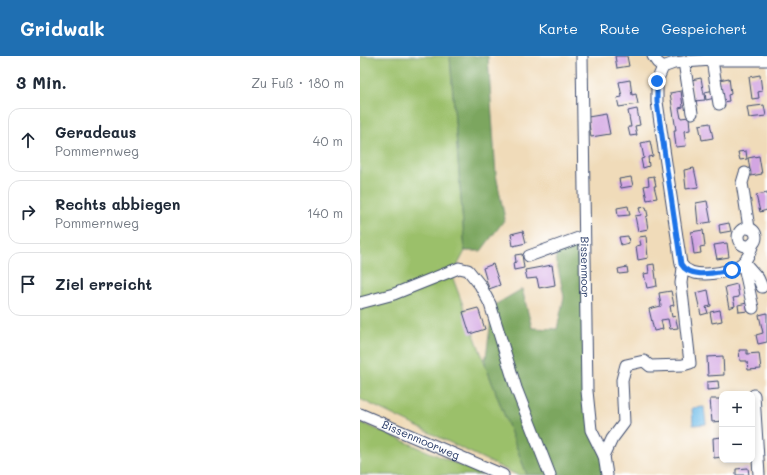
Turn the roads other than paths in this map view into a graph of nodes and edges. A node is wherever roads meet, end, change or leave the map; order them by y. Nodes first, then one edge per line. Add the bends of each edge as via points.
1 (582, 56) edge
2 (653, 56) edge
3 (712, 60) junction
4 (767, 60) edge
5 (684, 62) junction
6 (663, 68) junction
7 (718, 104) dead end
8 (692, 113) dead end
9 (745, 173) dead end
10 (584, 236) junction
11 (529, 256) dead end
12 (743, 263) junction
13 (683, 268) junction
14 (762, 287) dead end
15 (360, 303) edge
16 (753, 308) dead end
17 (755, 411) edge
18 (360, 414) edge
19 (604, 456) junction
20 (503, 475) edge
21 (550, 475) edge
22 (607, 475) edge
23 (759, 475) edge

1 - 10 street, Bissenmoor
2 - 6 street
3 - 4 street
3 - 5 street
3 - 7 street
5 - 6 street
5 - 8 street
6 - 13 street via 657,81 657,102
9 - 12 street via 742,183 749,228 740,231 738,236 745,246 753,243
10 - 11 street
10 - 19 street, Bissenmoor via 587,391 591,430
12 - 13 street via 732,270 699,274
12 - 14 street via 758,278
12 - 16 street
13 - 19 street via 681,283 690,363 650,366 644,361 626,365 622,380 624,423
15 - 21 street via 394,294 459,268 468,270 490,304 516,388
17 - 23 street
18 - 20 street, Bissenmoorweg
19 - 22 street, Bissenmoor

